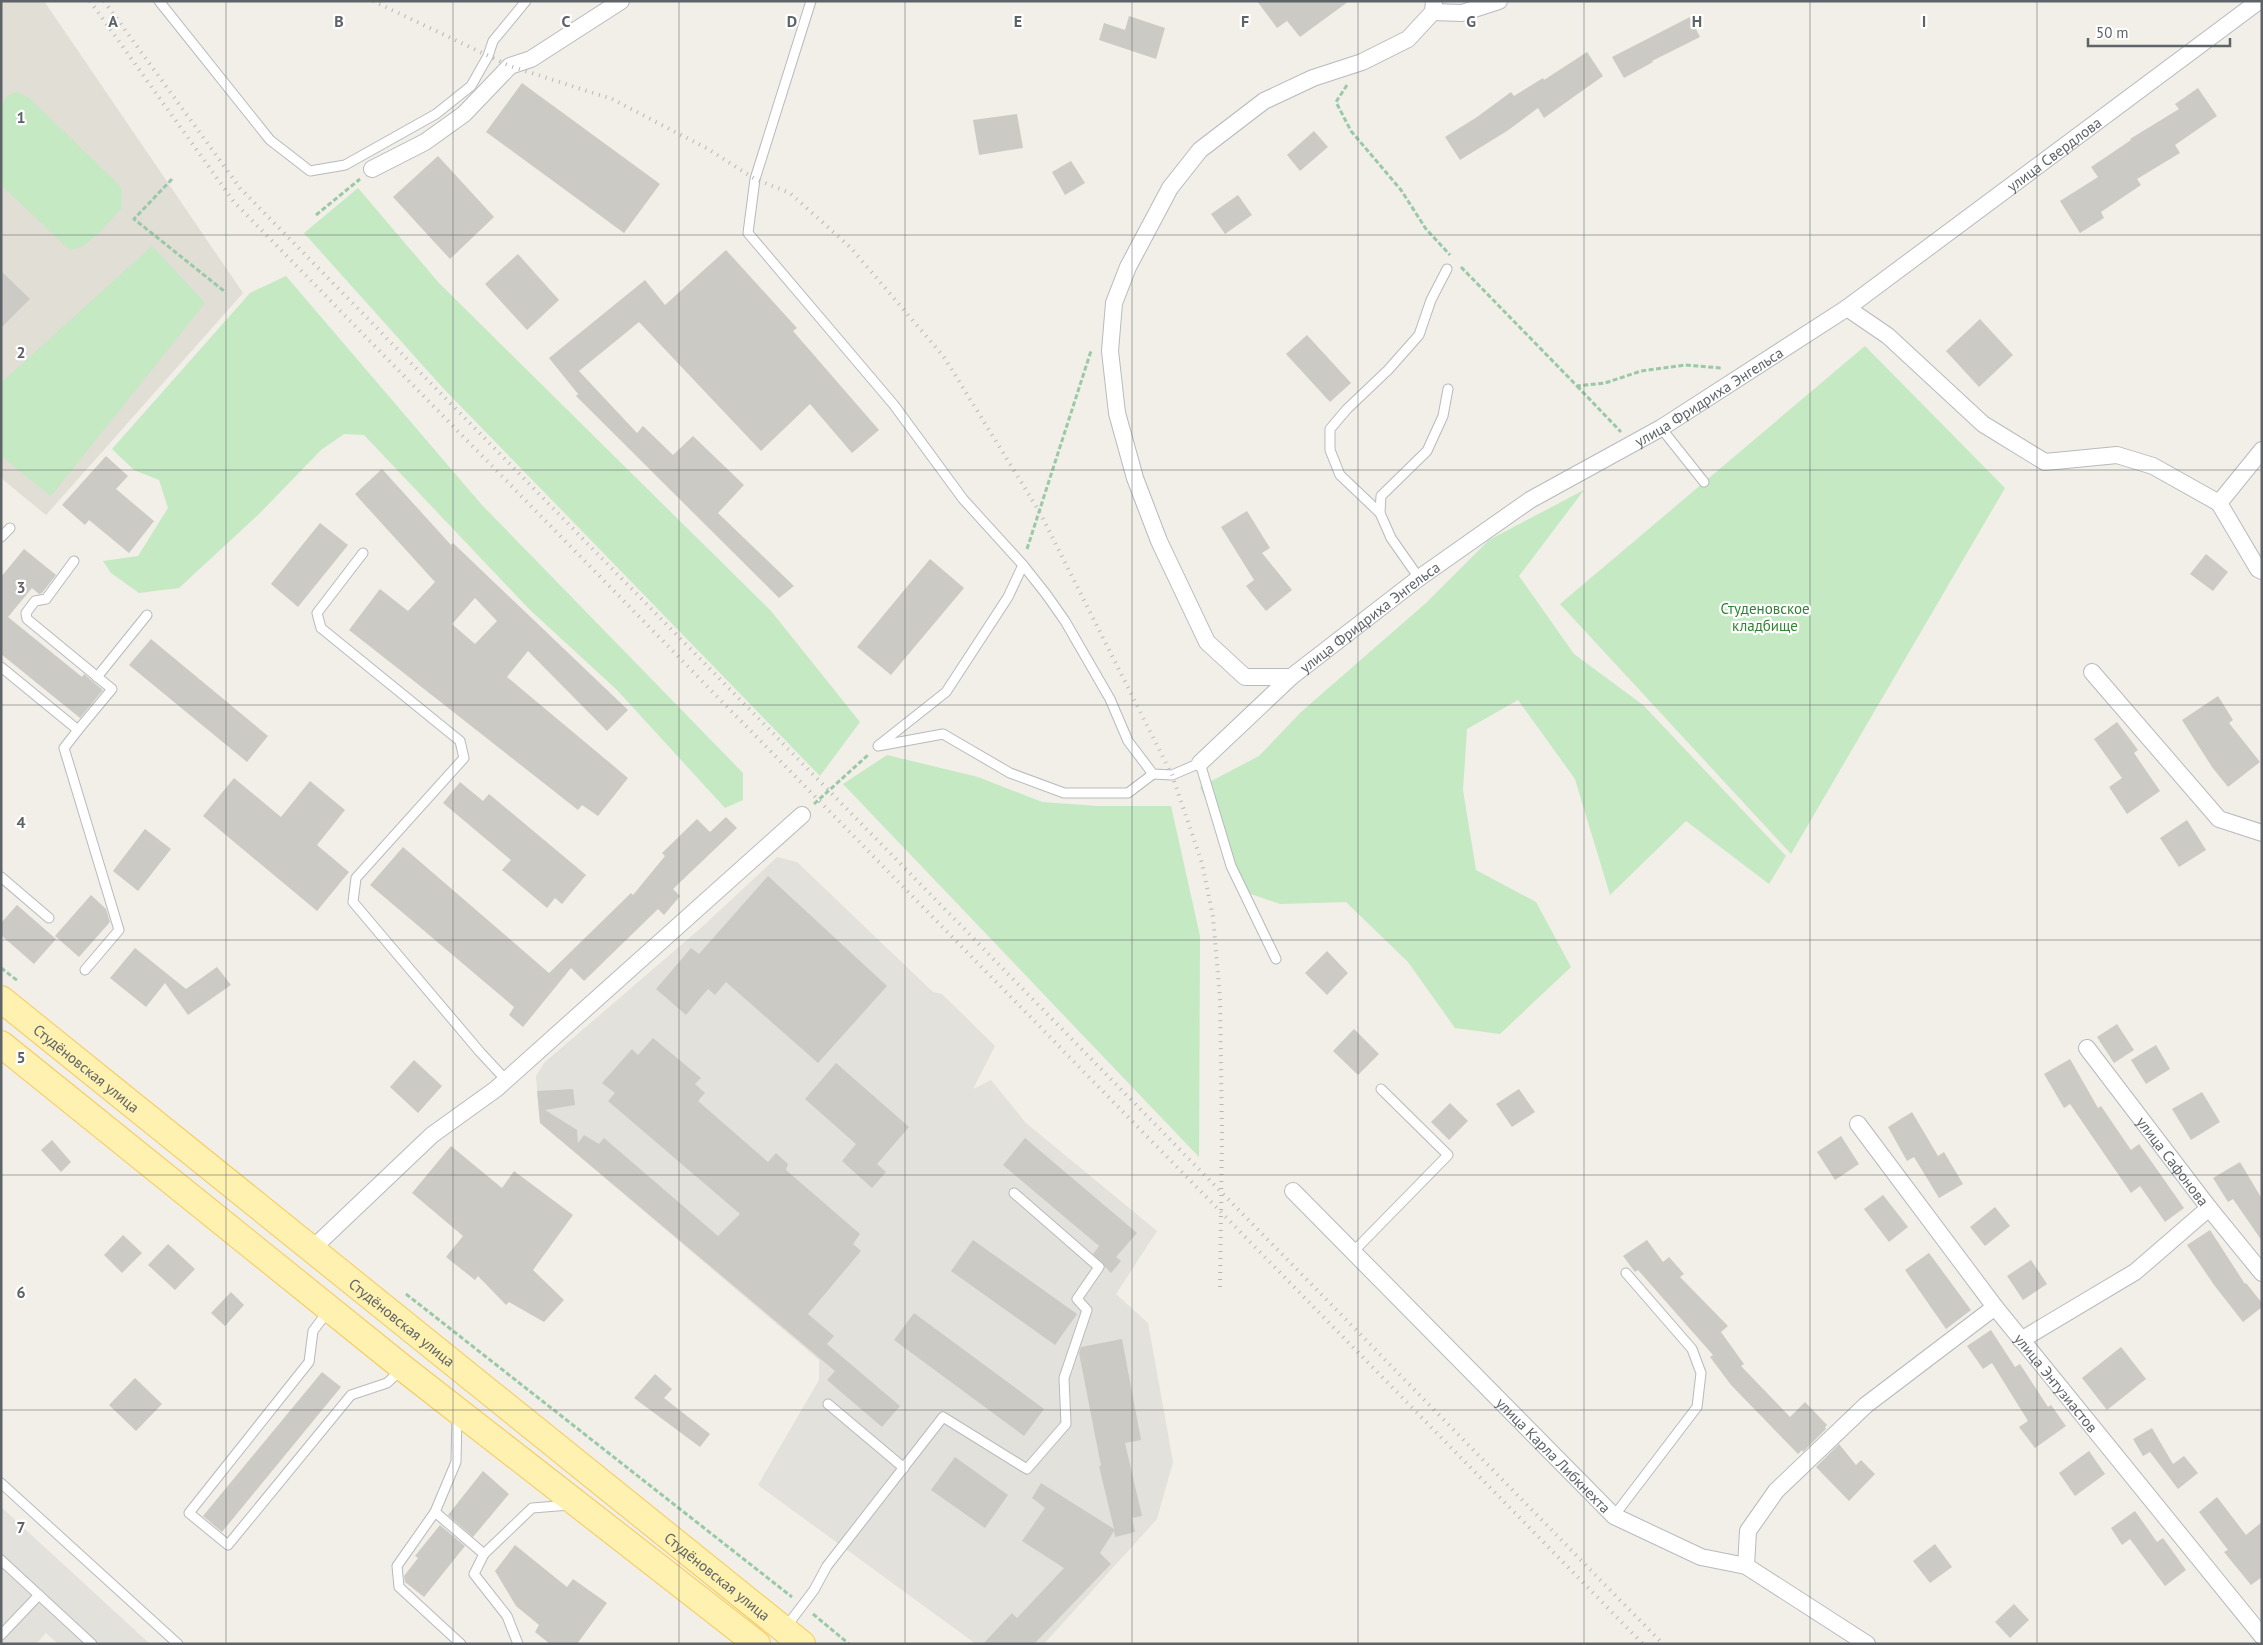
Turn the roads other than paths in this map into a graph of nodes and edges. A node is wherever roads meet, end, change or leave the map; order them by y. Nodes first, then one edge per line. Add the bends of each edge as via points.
1 (159, 1) edge
2 (526, 1) edge
3 (621, 1) edge
4 (811, 1) edge
5 (1499, 1) edge
6 (2259, 1) edge
7 (1434, 7) edge
8 (372, 169) road end
9 (1448, 269) dead end
10 (1847, 308) junction
11 (1448, 389) dead end
12 (1661, 428) junction
13 (2262, 450) edge
14 (1704, 482) dead end
15 (2219, 502) junction
16 (1380, 513) junction
17 (10, 528) dead end
18 (1, 537) edge
19 (363, 553) dead end
20 (74, 561) dead end
21 (1024, 565) junction
22 (2262, 572) edge
23 (1418, 578) junction
24 (147, 616) dead end
25 (1, 667) edge
26 (2092, 672) dead end
27 (97, 677) junction
28 (1291, 677) junction
29 (78, 730) junction
30 (1200, 763) junction
31 (1153, 774) junction
32 (802, 815) road end
33 (2262, 833) edge
34 (1, 877) edge
35 (49, 918) dead end
36 (1276, 959) dead end
37 (85, 970) dead end
38 (12, 992) edge
39 (1, 1044) edge
40 (2087, 1048) dead end
41 (506, 1080) junction
42 (1382, 1089) dead end
43 (1858, 1124) dead end
44 (1293, 1191) dead end
45 (1014, 1193) dead end
46 (2209, 1208) junction
47 (311, 1250) junction
48 (1352, 1253) junction
49 (1626, 1273) dead end
50 (2262, 1273) edge
51 (1995, 1307) junction
52 (329, 1308) junction
53 (2021, 1340) junction
54 (404, 1368) junction
55 (828, 1404) dead end
56 (457, 1408) junction
57 (904, 1468) junction
58 (1, 1482) edge
59 (577, 1504) junction
60 (434, 1512) junction
61 (1614, 1516) junction
62 (484, 1554) junction
63 (1, 1560) edge
64 (1746, 1566) junction
65 (39, 1595) junction
66 (1, 1635) edge
67 (2262, 1636) edge
68 (793, 1637) edge
69 (92, 1644) edge
70 (178, 1644) edge
71 (461, 1644) edge
72 (518, 1644) edge
73 (757, 1644) edge
74 (1867, 1644) edge

1 - 2 lane via 270,140 310,171 346,165 436,114 471,86 493,41
3 - 8 street via 531,59 510,66 464,114 425,142
4 - 21 lane via 755,179 748,233 894,405 964,499
5 - 7 street, улица Фридриха Энгельса via 1462,13
6 - 10 street, улица Свердлова
7 - 28 street, улица Фридриха Энгельса via 1408,39 1362,62 1313,78 1264,101 1200,150 1170,188 1128,267 1114,303 1110,351 1118,413 1135,478 1159,542 1207,642 1246,677
9 - 16 lane via 1431,300 1419,335 1330,429 1330,450 1340,475
10 - 12 street, улица Фридриха Энгельса
10 - 15 street via 1888,336 1983,424 2045,462 2117,455 2153,466
11 - 16 lane via 1443,416 1427,451 1381,496
12 - 14 lane
12 - 23 street, улица Фридриха Энгельса via 1530,500
13 - 15 street
15 - 22 street
16 - 23 lane via 1391,538
17 - 18 lane
19 - 41 lane via 317,613 321,628 460,741 464,758 356,878 352,902
20 - 27 lane via 46,599 35,601 26,613 27,619
21 - 31 lane via 1065,621 1110,699 1128,741
21 - 31 lane via 1008,597 946,692 878,746 943,734 1010,773 1064,793 1128,793
23 - 28 street, улица Фридриха Энгельса
24 - 27 lane
25 - 29 lane
26 - 33 street via 2219,819
27 - 29 lane via 112,689
28 - 30 street
29 - 37 lane via 64,748 118,930
30 - 31 lane via 1172,775
30 - 36 lane via 1231,866
32 - 41 street
34 - 35 lane
38 - 47 main road, Студёновская улица
39 - 52 main road, Студёновская улица
40 - 46 street, улица Сафонова
41 - 47 street via 432,1135
42 - 48 lane via 1448,1155
43 - 51 street, улица Энтузиастов
44 - 48 street, улица Карла Либкнехта
45 - 57 lane via 1099,1267 1077,1299 1088,1310 1064,1378 1066,1424 1027,1469 944,1417
46 - 50 street, улица Сафонова
46 - 53 street via 2135,1272
47 - 68 main road, Студёновская улица
48 - 61 street, улица Карла Либкнехта
49 - 61 lane via 1692,1349 1701,1372 1697,1407
51 - 53 street, улица Энтузиастов
51 - 64 street via 1866,1405 1776,1491 1748,1531
52 - 54 main road, Студёновская улица
52 - 54 lane via 313,1331 310,1362 189,1513 228,1545 351,1395 387,1383
53 - 67 street, улица Энтузиастов
54 - 56 main road, Студёновская улица
55 - 57 lane
56 - 59 main road, Студёновская улица
56 - 60 lane via 456,1462
57 - 68 lane via 827,1566 802,1605
58 - 70 lane
59 - 62 lane via 532,1508
59 - 73 main road, Студёновская улица via 735,1631
60 - 62 lane
60 - 71 lane via 397,1566 399,1587
61 - 64 street, улица Карла Либкнехта via 1701,1557
62 - 72 lane via 474,1574 507,1616
63 - 65 lane
64 - 74 street, улица Карла Либкнехта
65 - 66 lane
65 - 69 lane

